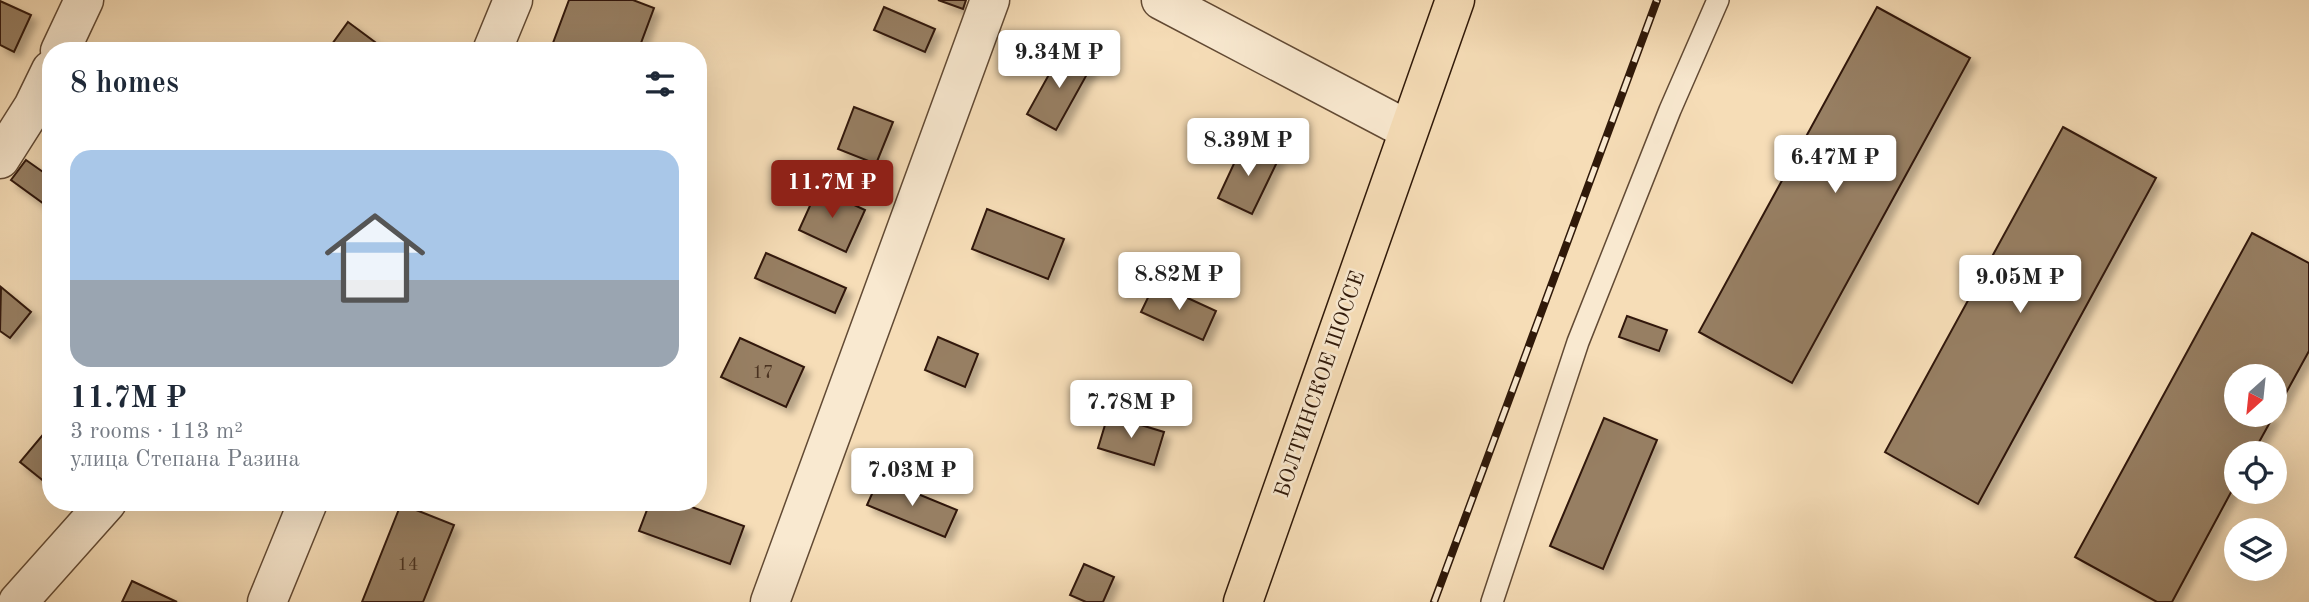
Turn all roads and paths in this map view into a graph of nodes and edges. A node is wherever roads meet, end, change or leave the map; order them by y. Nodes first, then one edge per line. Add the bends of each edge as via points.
1 (84, 0) edge
2 (513, 0) edge
3 (990, 0) edge
4 (1161, 0) edge
5 (1455, 0) edge
6 (1718, 0) edge
7 (64, 42) edge
8 (496, 42) edge
9 (42, 88) edge
10 (1408, 130) junction
11 (0, 159) edge
12 (99, 511) edge
13 (303, 511) edge
14 (18, 602) edge
15 (267, 602) edge
16 (770, 602) edge
17 (1243, 602) edge
18 (1492, 602) edge

1 - 7 street
2 - 8 street
3 - 16 street
4 - 10 street
5 - 10 main road, БОЛТИНСКОЕ ШОССЕ
6 - 18 lane via 1578,342
9 - 11 street
10 - 17 main road, БОЛТИНСКОЕ ШОССЕ
12 - 14 street
13 - 15 street

